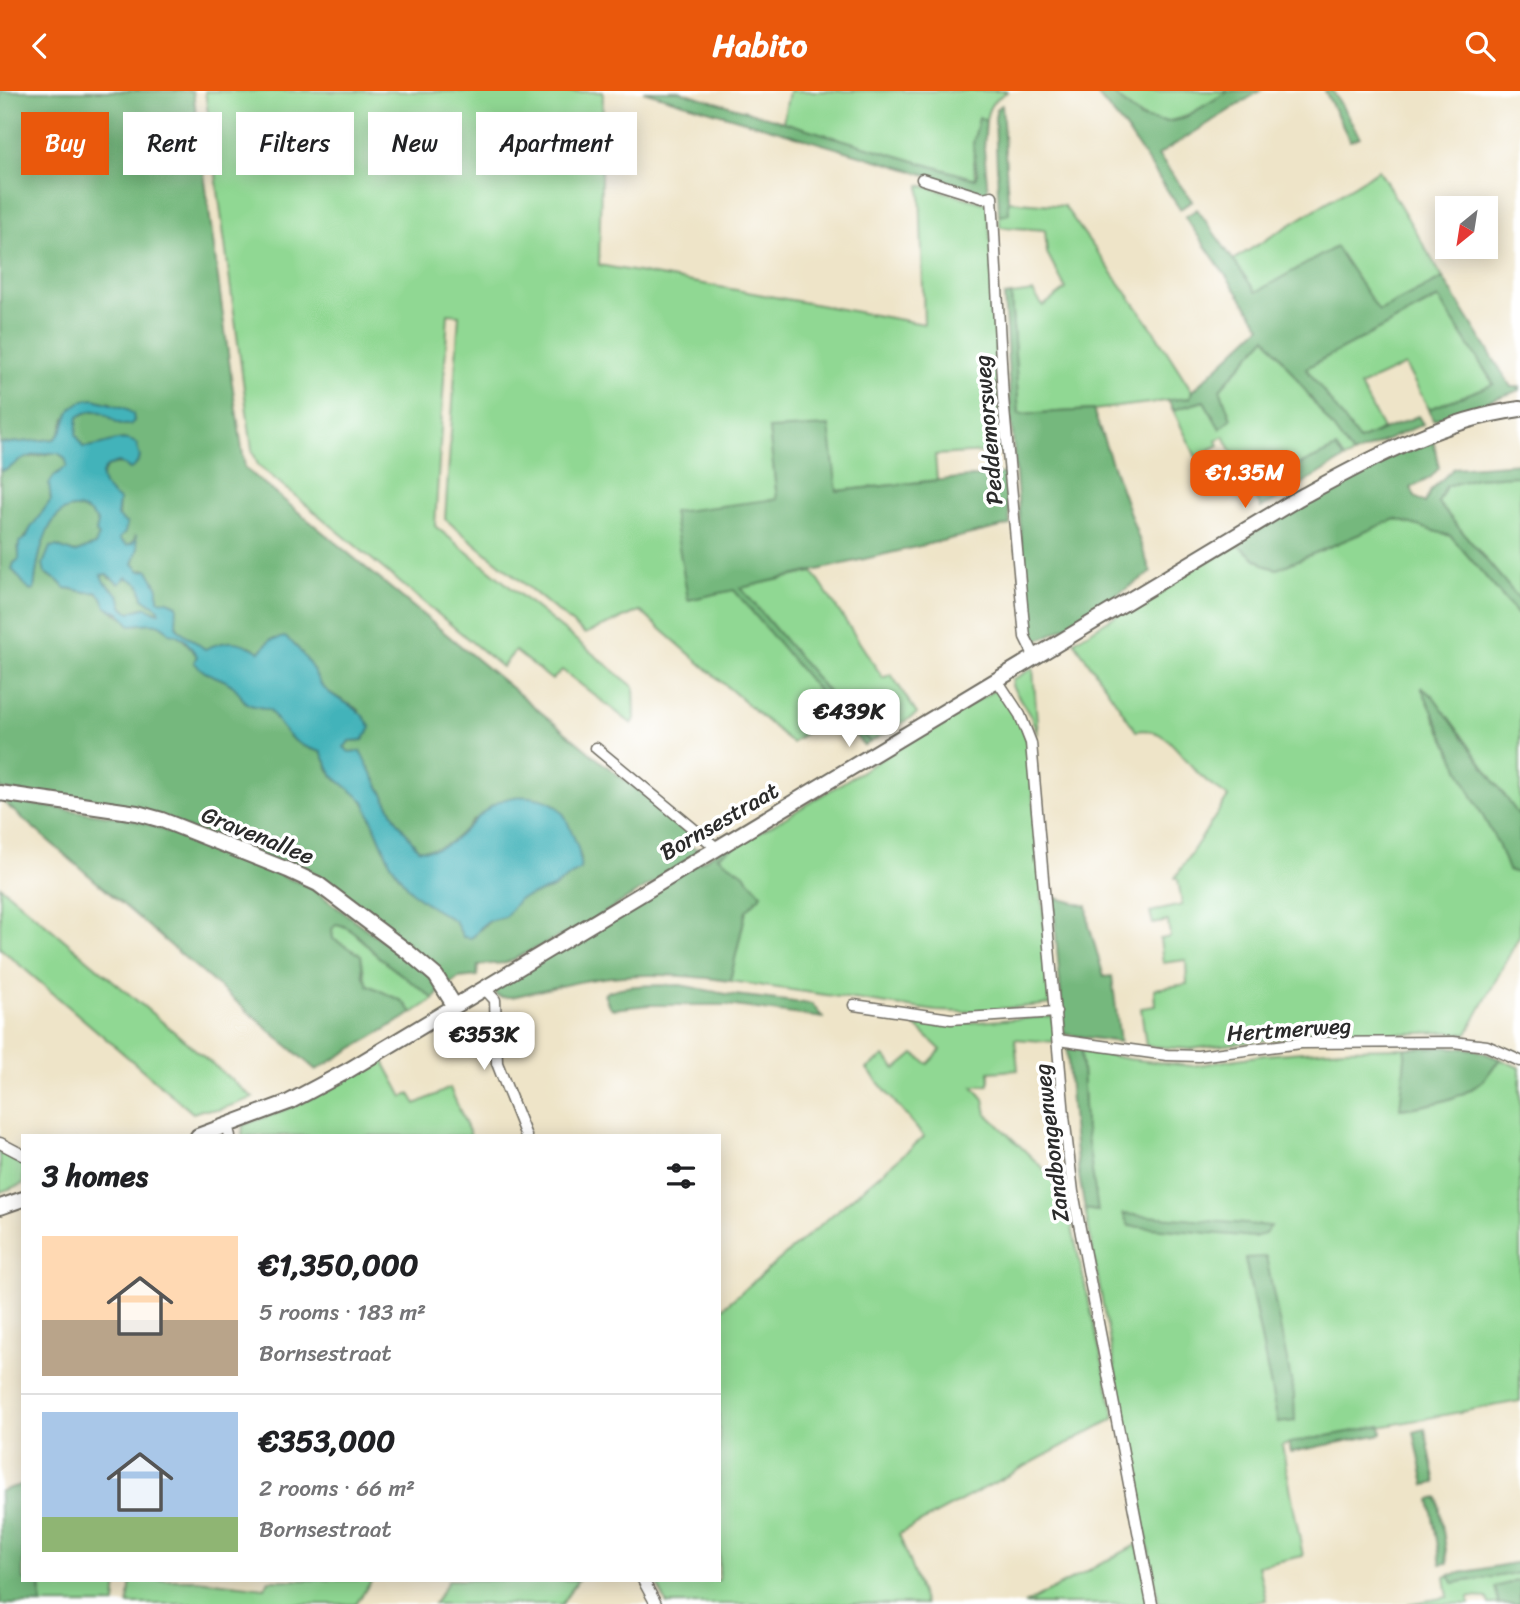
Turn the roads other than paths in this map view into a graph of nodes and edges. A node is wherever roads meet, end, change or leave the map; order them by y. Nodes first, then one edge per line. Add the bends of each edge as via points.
1 (922, 180) dead end
2 (1520, 409) edge
3 (1035, 657) junction
4 (997, 680) junction
5 (596, 748) dead end
6 (0, 793) edge
7 (718, 849) junction
8 (484, 988) junction
9 (454, 1005) junction
10 (853, 1005) dead end
11 (1056, 1012) junction
12 (1058, 1040) junction
13 (1520, 1061) edge
14 (229, 1131) edge
15 (210, 1134) edge
16 (525, 1134) edge
17 (0, 1143) edge
18 (21, 1153) edge
19 (21, 1200) edge
20 (0, 1207) edge
21 (644, 1582) edge
22 (656, 1604) edge
23 (1152, 1604) edge

1 - 3 street, Peddemorsweg via 992,197 1003,398 1025,637
2 - 3 street, Bornsestraat via 1463,420 1364,463
3 - 4 street, Bornsestraat
4 - 7 street, Bornsestraat
4 - 11 street, Zandbongenweg via 1020,715 1031,743
5 - 7 street
6 - 9 street, Gravenallee via 136,813 239,849 318,884 436,976
7 - 8 street, Bornsestraat
8 - 9 street, Bornsestraat
8 - 16 street via 495,1000 497,1063
9 - 14 street, Bornsestraat via 317,1088
10 - 11 street via 951,1019
11 - 12 street, Zandbongenweg
12 - 13 street, Hertmerweg via 1187,1056 1301,1043 1453,1042 1487,1046
12 - 23 street, Zandbongenweg via 1073,1192
14 - 15 street, Bornsestraat
17 - 18 street
19 - 20 street
21 - 22 street

